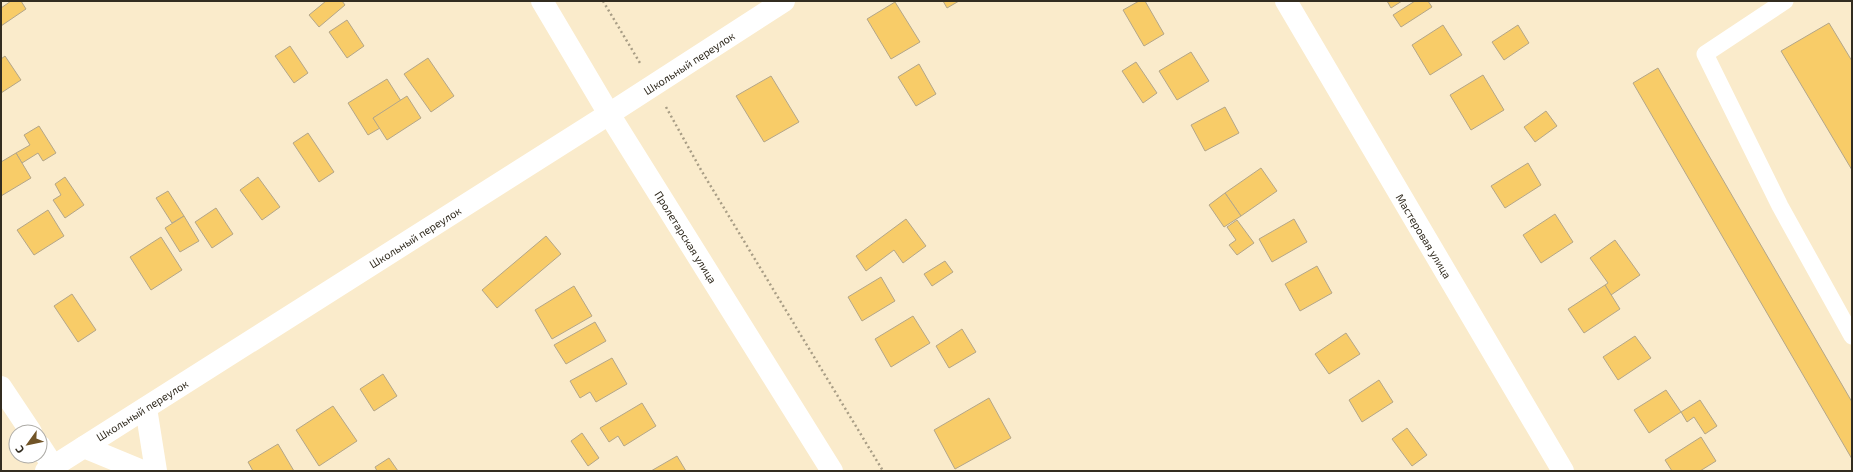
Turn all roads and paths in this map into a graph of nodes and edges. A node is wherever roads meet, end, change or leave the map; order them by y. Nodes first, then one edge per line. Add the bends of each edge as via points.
1 (542, 1) edge
2 (603, 1) edge
3 (784, 1) edge
4 (1286, 1) edge
5 (1785, 1) edge
6 (654, 86) junction
7 (609, 114) junction
8 (1852, 336) edge
9 (1, 387) edge
10 (146, 408) junction
11 (26, 424) edge
12 (84, 447) junction
13 (50, 468) edge
14 (142, 471) edge
15 (156, 471) edge
16 (832, 471) edge
17 (883, 471) edge
18 (1563, 471) edge

1 - 7 street, Пролетарская улица
2 - 6 path
3 - 6 street, Школьный переулок
4 - 18 street, Мастеровая улица
5 - 8 lane via 1705,54 1780,206
6 - 7 street, Школьный переулок
6 - 17 path via 705,177
7 - 10 street, Школьный переулок
7 - 16 street, Пролетарская улица
9 - 11 street
10 - 12 street, Школьный переулок
10 - 15 street
12 - 13 street, Школьный переулок
12 - 14 street

